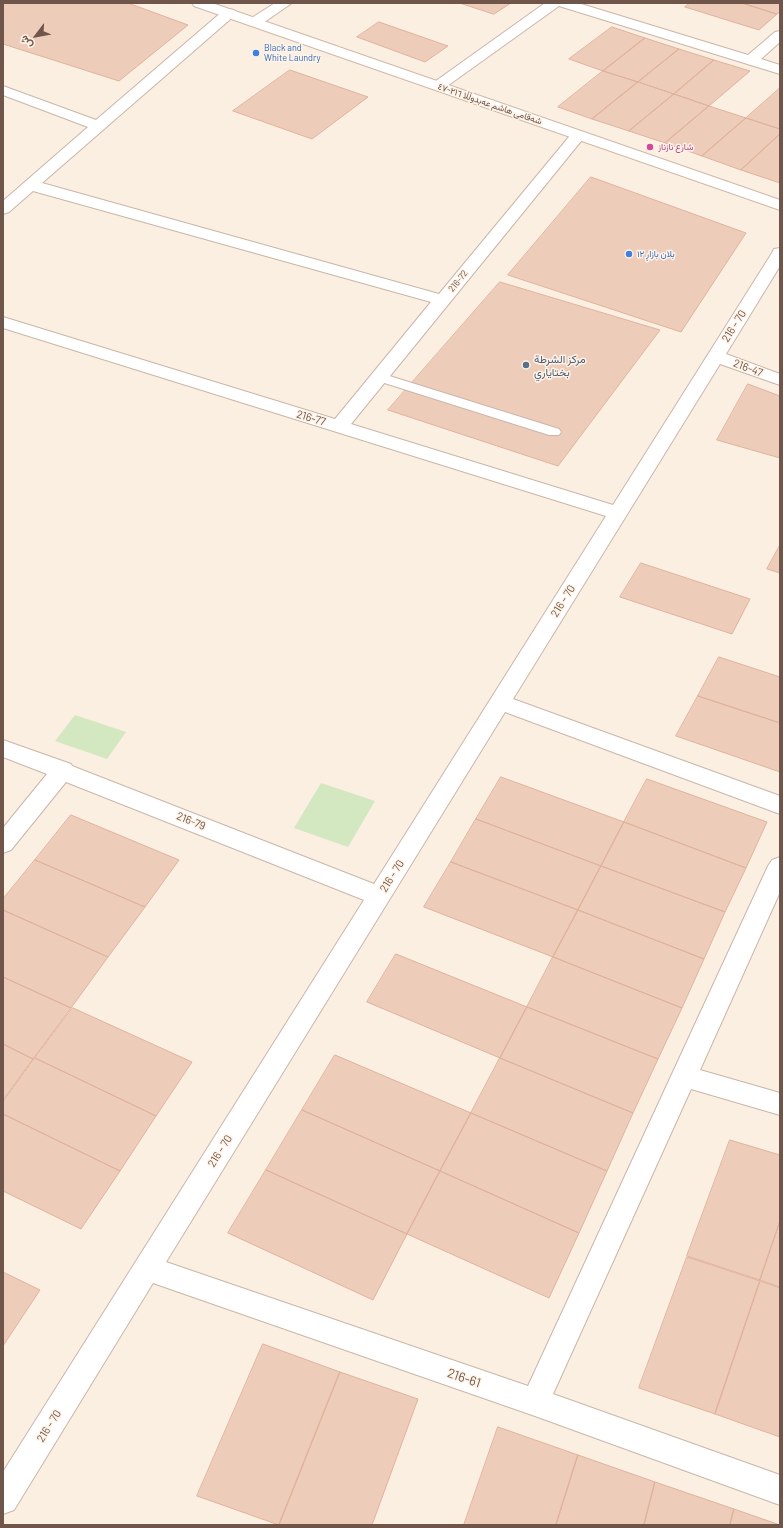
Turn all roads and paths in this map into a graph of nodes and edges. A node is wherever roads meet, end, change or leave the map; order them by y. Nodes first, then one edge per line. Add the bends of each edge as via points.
1 (199, 3) edge
2 (285, 3) edge
3 (554, 3) edge
4 (564, 3) edge
5 (228, 13) junction
6 (255, 22) junction
7 (780, 35) edge
8 (750, 61) junction
9 (780, 70) edge
10 (438, 86) junction
11 (3, 90) edge
12 (98, 126) junction
13 (578, 135) junction
14 (30, 185) junction
15 (780, 206) edge
16 (3, 209) edge
17 (780, 253) edge
18 (442, 300) junction
19 (3, 322) edge
20 (716, 356) junction
21 (380, 377) junction
22 (780, 380) edge
23 (339, 426) junction
24 (554, 432) dead end
25 (618, 513) junction
26 (500, 702) junction
27 (3, 748) edge
28 (63, 770) junction
29 (780, 805) edge
30 (3, 844) edge
31 (780, 866) edge
32 (379, 896) junction
33 (684, 1076) junction
34 (780, 1104) edge
35 (147, 1268) junction
36 (535, 1402) junction
37 (780, 1490) edge
38 (3, 1499) edge

1 - 5 street, شەقامی هاشم عەبدوڵڵا ٢١٦-٤٧
2 - 6 street
3 - 10 street
4 - 8 street
5 - 6 street, شەقامی هاشم عەبدوڵڵا ٢١٦-٤٧
5 - 12 street
6 - 10 street, شەقامی هاشم عەبدوڵڵا ٢١٦-٤٧
7 - 8 street
8 - 9 street
10 - 13 street, شەقامی هاشم عەبدوڵڵا ٢١٦-٤٧
11 - 12 street
12 - 14 street
13 - 15 street, شەقامی هاشم عەبدوڵڵا ٢١٦-٤٧
13 - 18 street, 216-72
14 - 16 street
14 - 18 street
17 - 20 street, 216 - 70
18 - 21 street, 216-72
19 - 23 street, 216-77
20 - 22 street, 216-47
20 - 25 street, 216 - 70
21 - 23 street, 216-72
21 - 24 lane
23 - 25 street, 216-77
25 - 26 street, 216 - 70
26 - 29 street
26 - 32 street, 216 - 70
27 - 28 street, 216-79
28 - 30 street
28 - 32 street, 216-79
31 - 33 street
32 - 35 street, 216 - 70
33 - 34 street
33 - 36 street
35 - 36 street, 216-61
35 - 38 street, 216 - 70
36 - 37 street, 216-61

